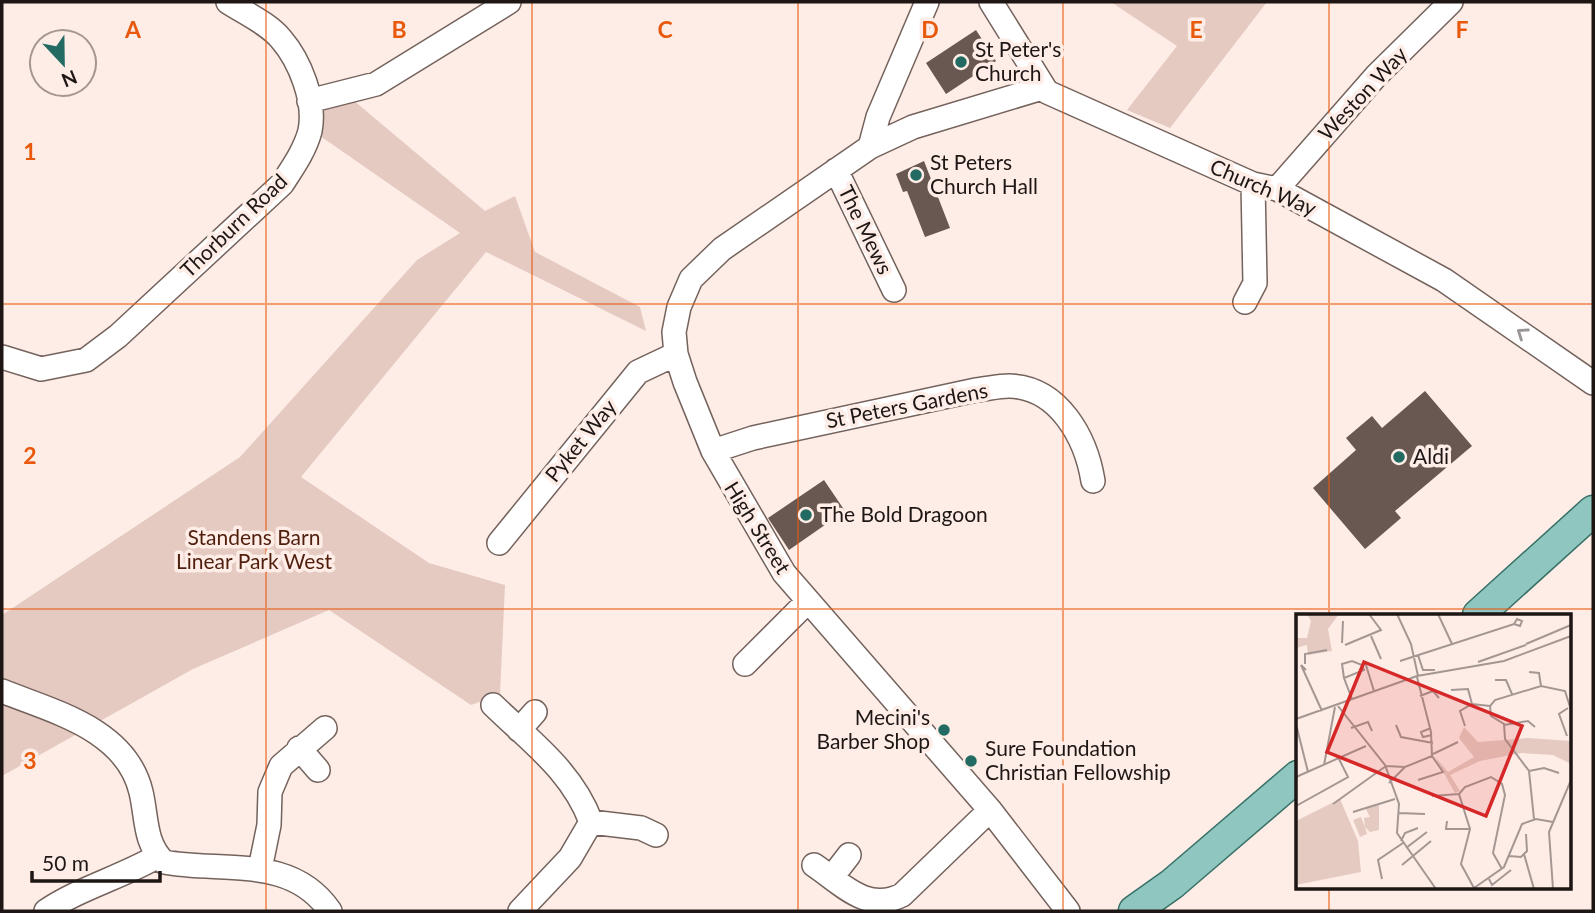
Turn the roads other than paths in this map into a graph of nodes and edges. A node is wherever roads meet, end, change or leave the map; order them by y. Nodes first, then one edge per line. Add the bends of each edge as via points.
1 (228, 2) edge
2 (509, 2) edge
3 (927, 2) edge
4 (991, 2) edge
5 (1451, 2) edge
6 (1042, 88) junction
7 (309, 101) junction
8 (870, 147) junction
9 (836, 170) junction
10 (1253, 184) junction
11 (1277, 189) junction
12 (894, 290) dead end
13 (1245, 302) dead end
14 (676, 354) junction
15 (2, 357) edge
16 (1586, 377) edge
17 (713, 451) junction
18 (1093, 481) dead end
19 (1593, 511) edge
20 (499, 543) dead end
21 (806, 603) junction
22 (1479, 614) edge
23 (745, 664) dead end
24 (2, 691) edge
25 (493, 705) dead end
26 (535, 712) dead end
27 (325, 728) dead end
28 (519, 730) junction
29 (299, 748) junction
30 (318, 770) dead end
31 (1296, 777) edge
32 (990, 810) junction
33 (591, 822) junction
34 (656, 835) dead end
35 (849, 855) dead end
36 (158, 856) junction
37 (260, 869) junction
38 (1141, 909) edge
39 (46, 911) edge
40 (330, 911) edge
41 (520, 911) edge
42 (1068, 911) edge

1 - 7 street, Thorburn Road via 280,38 299,66
2 - 7 street via 376,84
3 - 8 street via 878,117
4 - 6 street
5 - 11 street, Weston Way via 1376,76
6 - 8 street, High Street via 913,127
6 - 10 street, Church Way
7 - 15 street, Thorburn Road via 310,129 301,155 282,184 118,336 86,360 41,369
8 - 9 street, High Street
9 - 12 street, The Mews
9 - 14 street, High Street via 722,249 691,279 679,307
10 - 11 street, Church Way
10 - 13 street via 1255,283
16 -> 11 street, Church Way via 1444,280
14 - 17 street, High Street
14 - 20 street, Pyket Way via 638,372
17 - 18 street, St Peters Gardens via 766,435 1010,386 1036,391 1058,407 1084,447
17 - 21 street, High Street via 764,542
19 - 22 main road
21 - 23 street
21 - 32 street, High Street
24 - 36 street via 99,732 115,747 140,788 149,840
25 - 28 street
26 - 28 street
27 - 29 street
28 - 33 street via 569,778 582,796
29 - 30 street
29 - 37 street via 281,766 270,792
31 - 38 main road
32 - 35 street via 892,900 862,900 823,871
32 - 42 street, High Street
33 - 34 street via 641,828
33 - 41 street via 570,858
36 - 37 street via 176,864
36 - 39 street
37 - 40 street via 287,876

